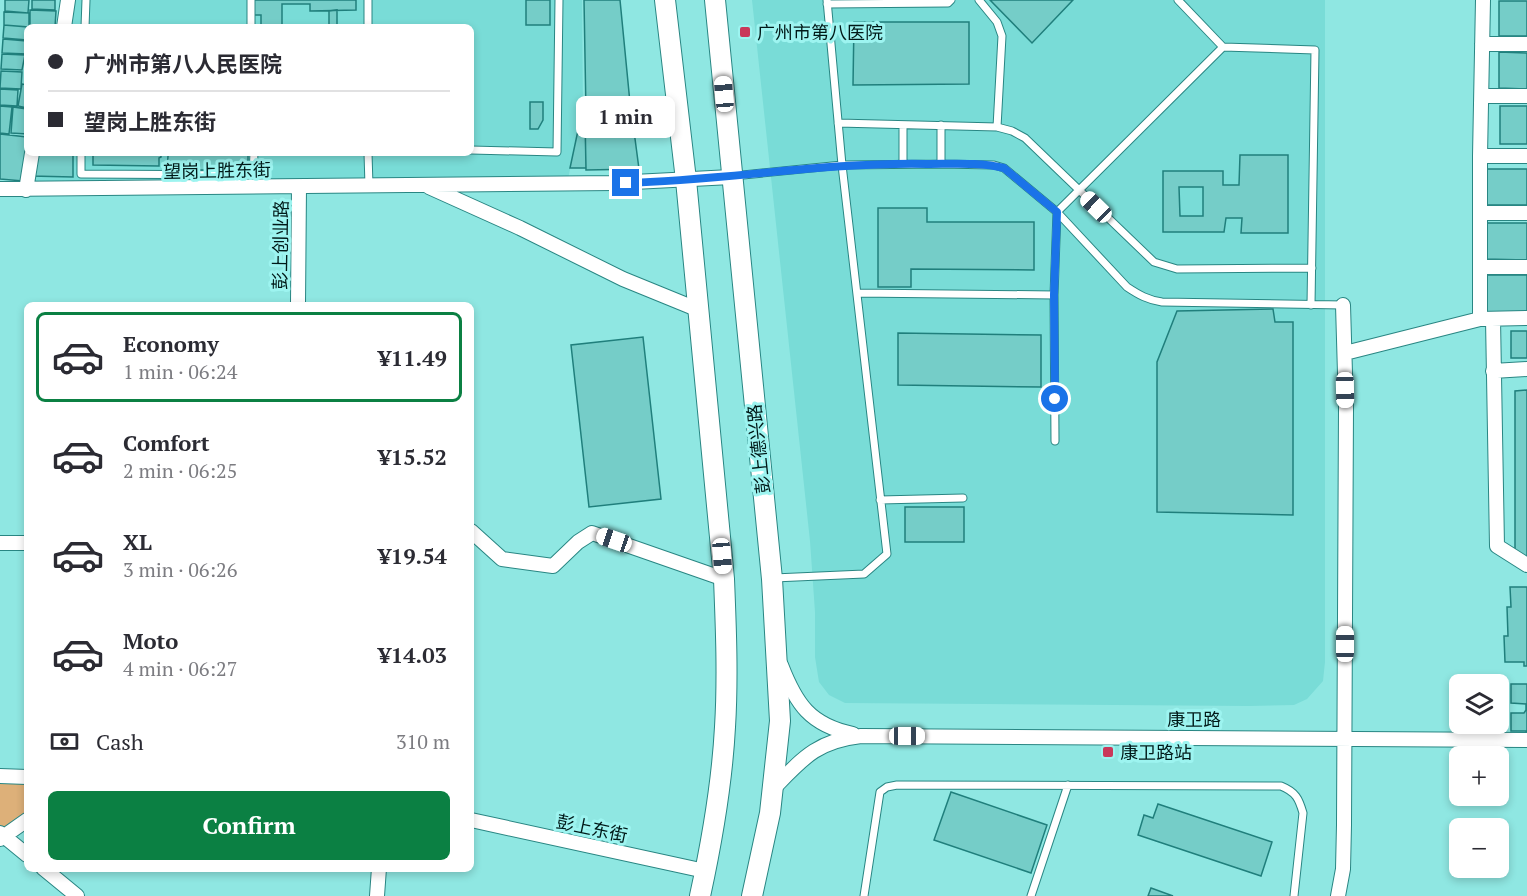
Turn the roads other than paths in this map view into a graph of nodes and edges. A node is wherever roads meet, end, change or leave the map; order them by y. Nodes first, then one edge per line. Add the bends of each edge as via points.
1 (68, 0) edge
2 (86, 0) edge
3 (250, 0) edge
4 (368, 0) edge
5 (559, 0) edge
6 (665, 0) edge
7 (715, 0) edge
8 (951, 0) edge
9 (979, 0) edge
10 (1178, 0) edge
11 (1484, 0) edge
12 (827, 2) edge
13 (64, 24) edge
14 (85, 24) edge
15 (251, 24) edge
16 (368, 24) edge
17 (1482, 44) junction
18 (1527, 44) edge
19 (1223, 47) junction
20 (1482, 96) junction
21 (1527, 96) edge
22 (838, 123) junction
23 (903, 125) junction
24 (941, 125) junction
25 (997, 127) junction
26 (474, 150) edge
27 (32, 156) edge
28 (81, 156) edge
29 (254, 156) edge
30 (368, 156) edge
31 (1480, 156) junction
32 (1527, 156) edge
33 (903, 164) junction
34 (941, 164) junction
35 (842, 165) junction
36 (731, 177) junction
37 (686, 180) junction
38 (424, 185) junction
39 (369, 186) junction
40 (299, 187) junction
41 (0, 189) edge
42 (26, 189) junction
43 (1079, 191) junction
44 (1057, 212) junction
45 (1480, 213) junction
46 (1527, 213) edge
47 (1481, 267) junction
48 (1527, 267) edge
49 (1312, 268) junction
50 (857, 293) junction
51 (1054, 295) junction
52 (298, 302) edge
53 (1311, 305) junction
54 (1343, 305) joint
55 (699, 310) junction
56 (1527, 318) edge
57 (1486, 319) junction
58 (1345, 353) junction
59 (1527, 369) edge
60 (1493, 371) junction
61 (1055, 441) dead end
62 (963, 498) dead end
63 (880, 500) junction
64 (474, 534) edge
65 (0, 543) edge
66 (24, 543) edge
67 (1527, 565) edge
68 (724, 579) junction
69 (771, 579) junction
70 (777, 653) junction
71 (861, 736) junction
72 (1345, 738) junction
73 (1527, 740) edge
74 (0, 776) edge
75 (24, 777) edge
76 (1068, 785) junction
77 (774, 788) junction
78 (474, 821) edge
79 (24, 822) edge
80 (1, 836) edge
81 (24, 853) edge
82 (705, 871) junction
83 (48, 872) edge
84 (379, 872) edge
85 (77, 896) edge
86 (376, 896) edge
87 (700, 896) edge
88 (752, 896) edge
89 (864, 896) edge
90 (1031, 896) edge
91 (1294, 896) edge
92 (1338, 896) edge

1 - 13 street
2 - 14 lane
3 - 15 lane
4 - 16 lane
5 - 26 lane via 557,152
6 - 37 street
7 - 36 street, 彭上德兴路
8 - 12 lane
9 - 25 lane via 997,22 1002,36
10 - 19 lane
11 - 17 street
12 - 22 lane
17 - 18 street
17 - 20 street
19 - 43 lane
19 - 49 lane via 1315,50
20 - 21 street
20 - 31 street
22 - 23 lane
22 - 35 lane
23 - 24 lane
23 - 33 lane
24 - 25 lane
24 - 34 lane
25 - 43 lane via 1025,138
27 - 42 street
28 - 29 lane via 81,174 230,175 253,175
30 - 39 lane
31 - 32 street
31 - 45 street
33 - 34 lane
33 - 35 lane
34 - 44 lane via 1004,168
35 - 36 lane
35 - 50 lane
36 - 37 street, 望岗上胜东街
36 - 69 street, 彭上德兴路
37 - 38 street, 望岗上胜东街
37 - 55 street
38 - 39 street, 望岗上胜东街
38 - 55 street via 623,279
39 - 40 street, 望岗上胜东街
40 - 42 street, 望岗上胜东街
40 - 52 street, 彭上创业路
41 - 42 street, 望岗上胜东街
43 - 44 lane
43 - 49 lane via 1144,255 1163,266
44 - 51 lane
44 - 53 lane via 1127,287 1152,301
45 - 46 street
45 - 47 street
47 - 48 street
47 - 57 street
49 - 53 lane
50 - 51 lane
50 - 63 lane
51 - 61 lane
53 - 54 lane
54 - 58 street
55 - 68 street
56 - 57 street
57 - 58 street
57 - 60 street
58 - 72 street
59 - 60 street
60 - 67 street via 1497,546
62 - 63 lane
63 - 69 lane via 886,554 864,574
64 - 68 street via 502,559 553,566 592,533
65 - 66 street
68 - 82 street via 725,728
69 - 70 street, 彭上德兴路
70 - 71 street via 795,696 813,718 837,731
70 - 77 street, 彭上德兴路 via 780,721
71 - 72 street, 康卫路
71 - 77 street via 823,745 795,765
72 - 73 street, 康卫路
72 - 92 street via 1343,869
74 - 75 street
76 - 89 lane via 886,787 880,792
76 - 90 lane
76 - 91 lane via 1281,786 1293,791 1303,813
77 - 88 street, 彭上德兴路
78 - 82 street, 彭上东街
79 - 80 street
80 - 81 street
82 - 87 street
83 - 85 street
84 - 86 street

